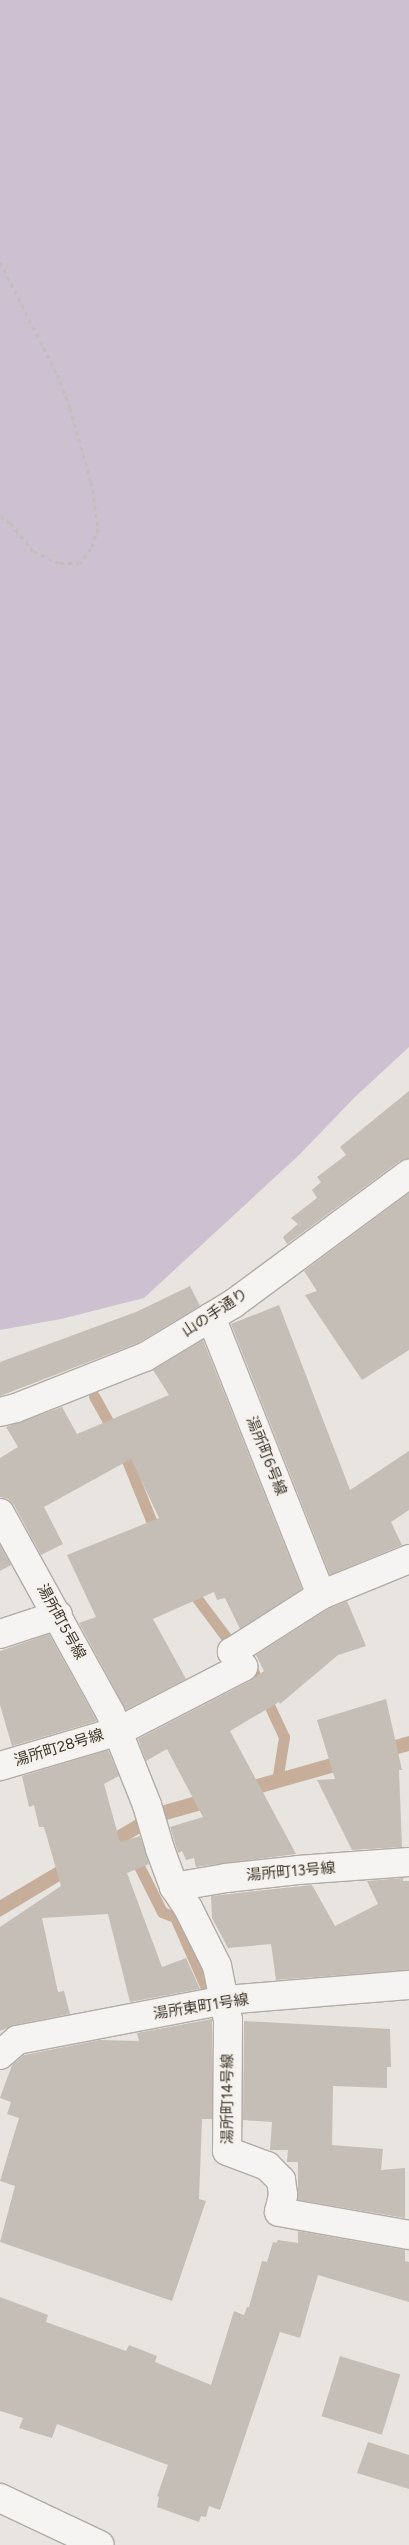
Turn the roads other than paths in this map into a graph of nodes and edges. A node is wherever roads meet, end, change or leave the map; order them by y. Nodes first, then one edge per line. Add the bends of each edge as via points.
1 (409, 1174) edge
2 (211, 1317) junction
3 (0, 1412) edge
4 (0, 1514) edge
5 (409, 1560) edge
6 (322, 1595) junction
7 (58, 1615) junction
8 (0, 1634) edge
9 (119, 1731) junction
10 (0, 1766) edge
11 (409, 1862) edge
12 (174, 1887) junction
13 (409, 1985) edge
14 (225, 2000) junction
15 (0, 2054) edge
16 (409, 2235) edge
17 (0, 2498) edge
18 (100, 2545) edge

1 - 2 street, 山の手通り via 234,1304
2 - 3 street, 山の手通り via 145,1357
2 - 6 street, 湯所町6号線
4 - 7 street, 湯所町5号線
5 - 6 street
6 - 9 street, 湯所町28号線 via 232,1652 243,1667
7 - 8 street
7 - 9 street, 湯所町5号線
9 - 10 street, 湯所町28号線
9 - 12 street, 湯所町5号線
11 - 12 street, 湯所町13号線 via 226,1878
12 - 14 street, 湯所町5号線 via 217,1966
13 - 14 street, 湯所東町1号線
14 - 15 street, 湯所東町1号線 via 17,2040
14 - 16 street, 湯所町14号線 via 228,2020 228,2151 267,2166 281,2180 283,2195 279,2212
17 - 18 street

